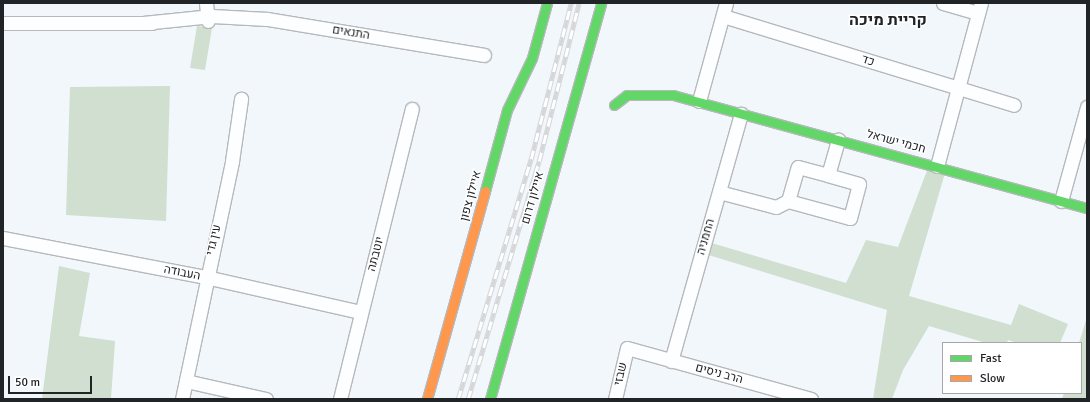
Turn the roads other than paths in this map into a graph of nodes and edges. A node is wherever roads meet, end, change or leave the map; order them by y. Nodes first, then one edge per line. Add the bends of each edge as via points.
1 (206, 3) edge
2 (210, 3) edge
3 (547, 3) edge
4 (601, 3) edge
5 (726, 3) edge
6 (943, 3) edge
7 (980, 8) edge
8 (723, 16) junction
9 (211, 18) junction
10 (3, 23) edge
11 (32, 23) junction
12 (3, 28) edge
13 (484, 55) dead end
14 (518, 64) dead end
15 (957, 88) junction
16 (241, 100) dead end
17 (699, 101) junction
18 (614, 105) dead end
19 (1014, 105) dead end
20 (1087, 107) edge
21 (412, 109) dead end
22 (507, 110) junction
23 (741, 114) junction
24 (838, 139) junction
25 (937, 166) junction
26 (828, 175) junction
27 (719, 192) junction
28 (788, 200) junction
29 (1061, 201) junction
30 (1087, 208) edge
31 (3, 238) edge
32 (206, 277) junction
33 (360, 312) junction
34 (626, 348) joint
35 (671, 361) junction
36 (186, 381) junction
37 (182, 399) edge
38 (266, 399) edge
39 (340, 399) edge
40 (427, 399) edge
41 (490, 399) edge
42 (615, 399) edge
43 (811, 399) edge

1 - 9 street
2 - 9 street
3 - 22 main road, איילון צפון via 532,58
4 - 41 main road, איילון דרום
5 - 8 street
6 - 7 street
7 - 15 street
8 - 15 street, כד
8 - 17 street
9 - 11 street, התנאים via 143,23
9 - 13 street, התנאים via 267,19
10 - 11 street, התנאים
11 - 12 street, התנאים
14 - 22 main road
15 - 19 street, כד
15 - 25 street
16 - 32 street, עין גדי via 232,161
17 - 18 main road, חכמי ישראל via 673,95 644,93 628,95
17 - 23 main road, חכמי ישראל
20 - 29 street
21 - 33 street, יוטבתה
22 - 40 main road, איילון צפון
23 - 24 main road, חכמי ישראל
23 - 27 street, החמניה
24 - 25 main road, חכמי ישראל
24 - 26 street
25 - 29 main road, חכמי ישראל
26 - 28 street via 798,167
26 - 28 street via 860,184 850,218
27 - 28 street via 776,208
27 - 35 street, החמניה
29 - 30 main road, חכמי ישראל
31 - 32 street, העבודה
32 - 33 street, העבודה
32 - 36 street, עין גדי
33 - 39 street, יוטבתה
34 - 35 street, הרב ניסים
34 - 42 street, שבזי
35 - 43 street, הרב ניסים
36 - 37 street, עין גדי
36 - 38 street

